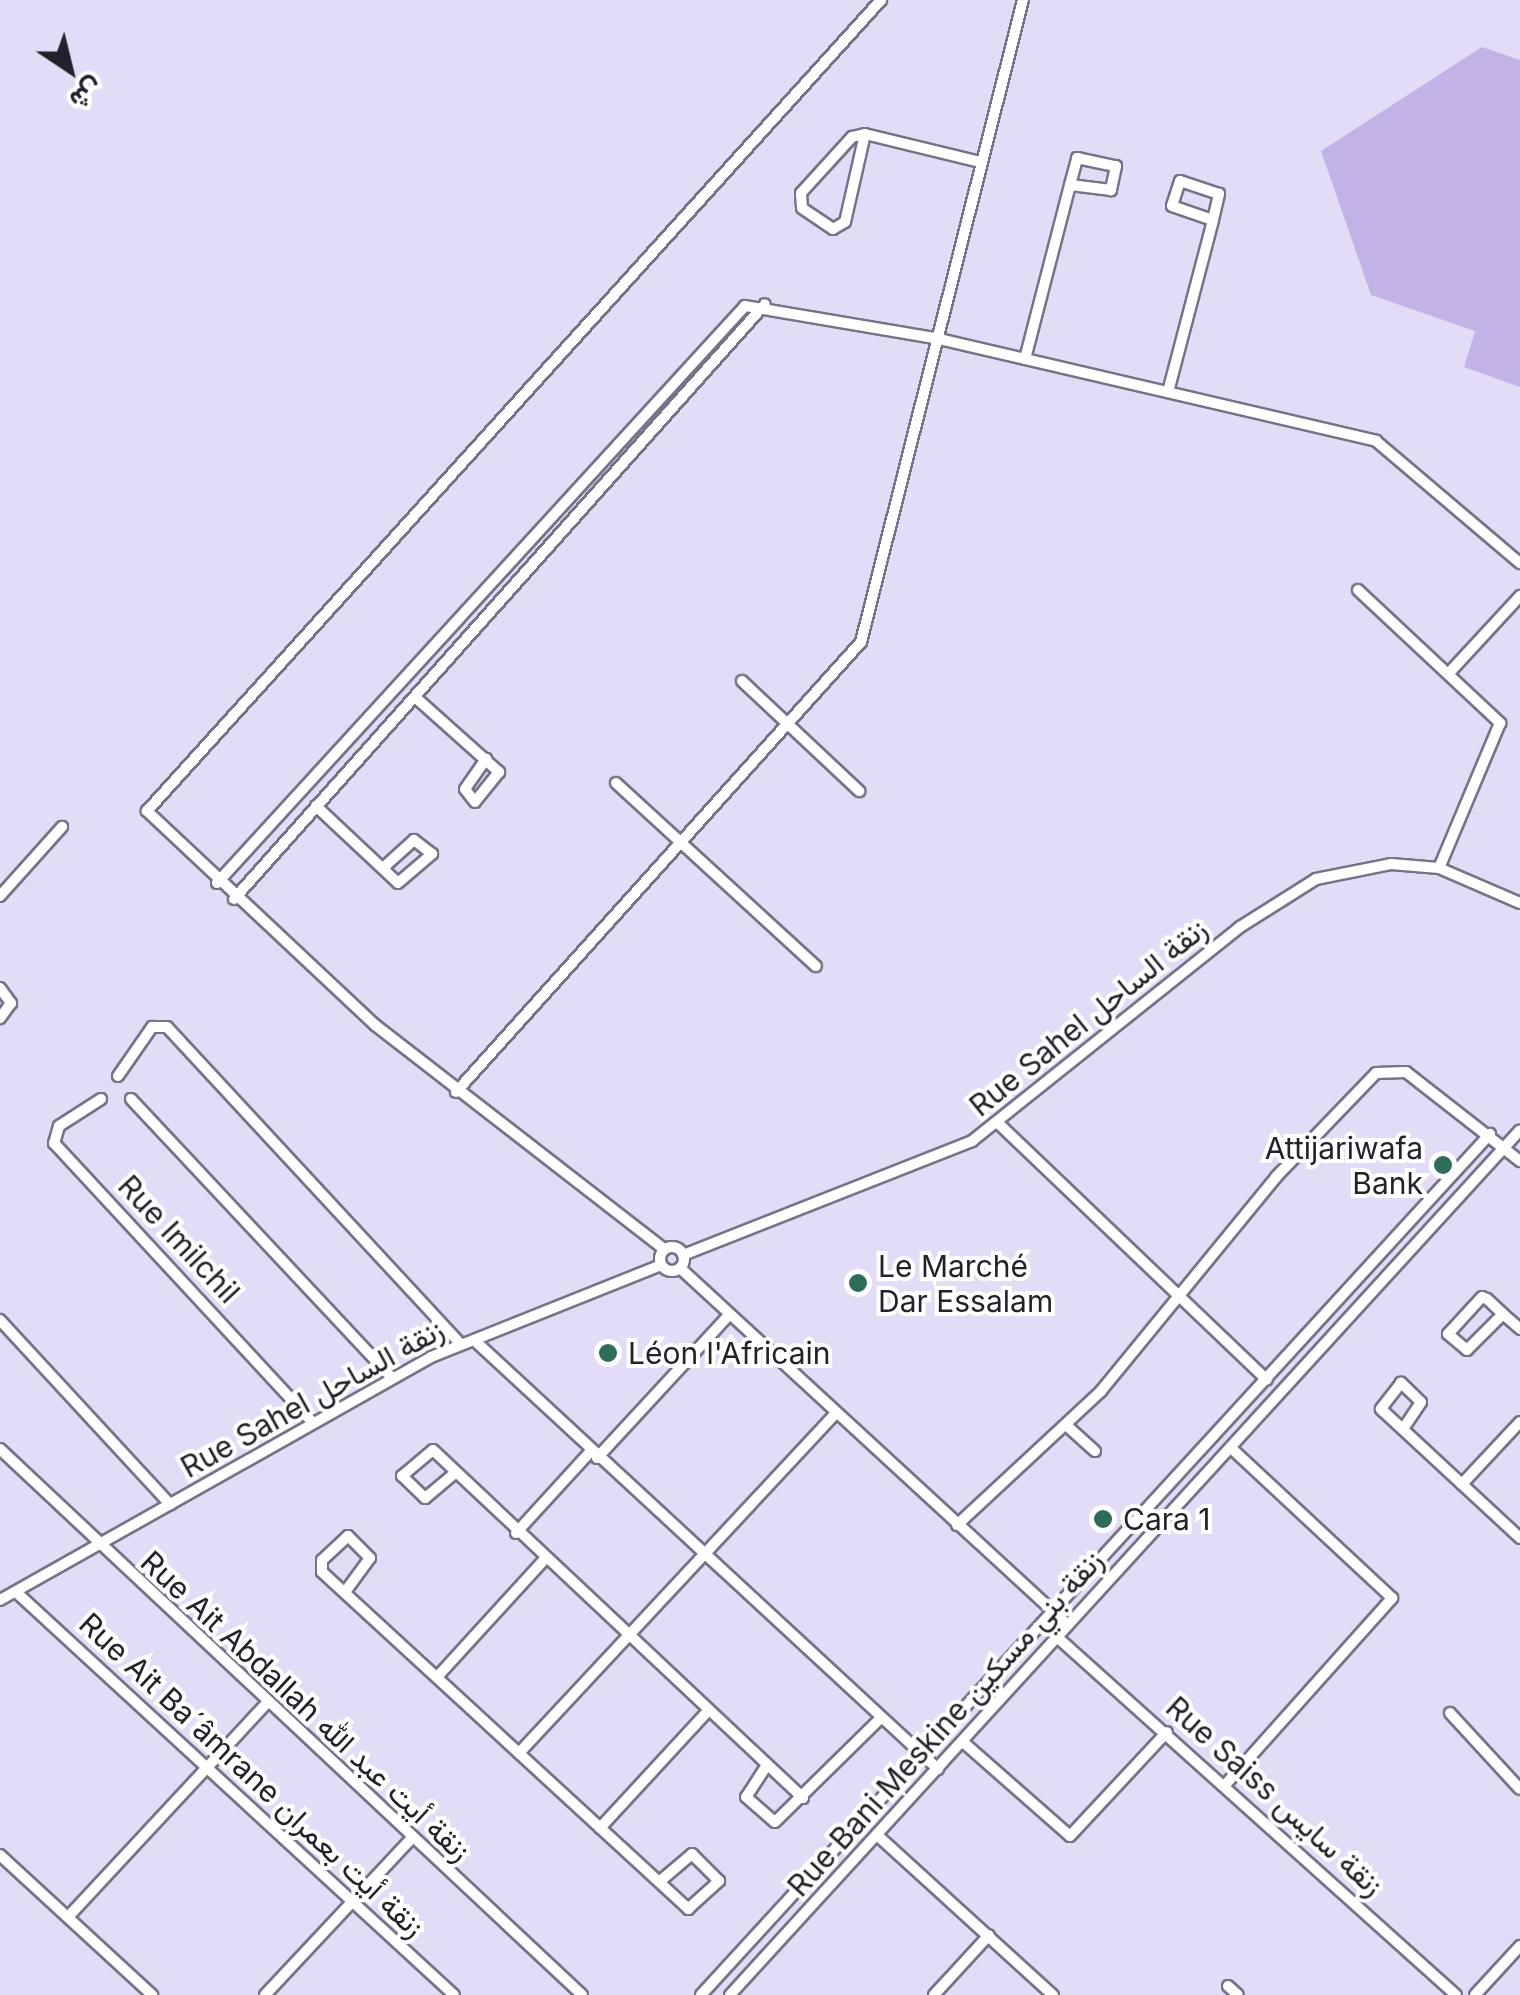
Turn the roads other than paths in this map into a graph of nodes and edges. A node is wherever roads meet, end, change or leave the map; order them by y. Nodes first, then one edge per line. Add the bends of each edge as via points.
1 (881, 0) edge
2 (1023, 0) edge
3 (869, 135) junction
4 (981, 162) junction
5 (1070, 184) junction
6 (1213, 220) junction
7 (766, 303) junction
8 (935, 338) junction
9 (1025, 358) junction
10 (1168, 392) junction
11 (1520, 563) edge
12 (1358, 590) dead end
13 (1520, 596) edge
14 (442, 637) junction
15 (456, 651) junction
16 (1449, 673) junction
17 (742, 681) dead end
18 (415, 697) junction
19 (788, 724) junction
20 (486, 760) dead end
21 (616, 782) dead end
22 (860, 790) dead end
23 (316, 806) junction
24 (62, 827) dead end
25 (682, 844) junction
26 (383, 868) junction
27 (1439, 868) junction
28 (217, 883) junction
29 (0, 896) edge
30 (234, 898) junction
31 (1520, 903) edge
32 (816, 966) dead end
33 (2, 994) edge
34 (0, 1018) edge
35 (118, 1076) dead end
36 (456, 1092) junction
37 (101, 1099) dead end
38 (132, 1099) dead end
39 (997, 1122) junction
40 (1520, 1130) edge
41 (1490, 1134) junction
42 (1504, 1146) junction
43 (1520, 1161) edge
44 (664, 1249) junction
45 (683, 1255) junction
46 (661, 1264) junction
47 (680, 1268) junction
48 (1177, 1292) junction
49 (1503, 1314) junction
50 (727, 1318) junction
51 (0, 1320) edge
52 (1520, 1329) edge
53 (474, 1340) junction
54 (461, 1344) junction
55 (392, 1378) junction
56 (1268, 1380) junction
57 (836, 1413) junction
58 (1520, 1422) edge
59 (313, 1423) junction
60 (1066, 1425) junction
61 (1403, 1429) junction
62 (1231, 1448) junction
63 (0, 1449) edge
64 (1095, 1452) dead end
65 (594, 1455) junction
66 (455, 1473) junction
67 (1462, 1484) junction
68 (170, 1504) junction
69 (957, 1525) junction
70 (516, 1533) junction
71 (1520, 1538) edge
72 (96, 1546) junction
73 (701, 1552) junction
74 (544, 1560) junction
75 (16, 1592) junction
76 (345, 1592) junction
77 (0, 1600) edge
78 (1053, 1612) junction
79 (1068, 1625) junction
80 (628, 1636) junction
81 (1057, 1637) junction
82 (438, 1676) junction
83 (266, 1704) junction
84 (708, 1711) junction
85 (1450, 1714) dead end
86 (881, 1718) junction
87 (1167, 1732) junction
88 (963, 1742) junction
89 (519, 1753) junction
90 (924, 1757) junction
91 (767, 1765) junction
92 (206, 1768) junction
93 (938, 1769) junction
94 (1224, 1784) junction
95 (1520, 1789) edge
96 (804, 1798) junction
97 (600, 1828) junction
98 (877, 1835) junction
99 (412, 1838) junction
100 (0, 1855) edge
101 (660, 1882) junction
102 (351, 1900) junction
103 (68, 1917) junction
104 (989, 1935) junction
105 (1520, 1946) edge
106 (1228, 1986) dead end
107 (152, 1995) edge
108 (265, 1995) edge
109 (454, 1995) edge
110 (582, 1995) edge
111 (701, 1995) edge
112 (730, 1995) edge
113 (934, 1995) edge
114 (1053, 1995) edge
115 (1238, 1995) edge
116 (1456, 1995) edge
117 (1475, 1995) edge

1 - 28 street via 149,806 148,816
2 - 4 street
3 - 3 street via 852,137 801,194 802,208 832,229 844,222
3 - 4 street
4 - 8 street
5 - 5 street via 1082,154 1116,166 1111,190
5 - 9 street
6 - 6 street via 1217,188 1180,180 1172,206
6 - 10 street
7 - 8 street
7 - 14 street via 738,310
7 - 15 street
8 - 9 street
8 - 19 street via 864,635
9 - 10 street
10 - 11 street via 1392,448
12 - 16 street
13 - 16 street
14 - 15 street
14 - 28 street
15 - 18 street
16 - 27 street via 1502,730
17 - 19 street
18 - 20 street
18 - 23 street
19 - 22 street
19 - 25 street
21 - 25 street
23 - 26 street
23 - 30 street
24 - 29 street
25 - 32 street
25 - 36 street
26 - 26 street via 404,882 432,854 416,839
27 - 31 street, Rue Sahel زنقة الساحل
27 - 39 street, Rue Sahel زنقة الساحل via 1372,866 1296,888
28 - 30 street
30 - 36 street
33 - 34 street via 11,1005
35 - 54 street via 156,1025 180,1040
36 - 44 street
37 - 59 street, Rue Imilchil via 60,1126 54,1143
38 - 55 street
39 - 45 street, Rue Sahel زنقة الساحل via 960,1147
39 - 48 street
40 - 42 street, Rue Bani Meskine زنقة بني مسكين
41 - 42 street
41 - 48 street via 1406,1072 1382,1068
41 - 56 street
42 - 43 street
42 - 62 street, Rue Bani Meskine زنقة بني مسكين
44 - 45 street
44 - 46 street
45 - 47 street
46 - 47 street
46 - 53 street, Rue Sahel زنقة الساحل
47 - 50 street
48 - 56 street
48 - 60 street
49 - 49 street via 1478,1298 1448,1334 1467,1350
49 - 52 street
50 - 57 street
50 - 65 street
51 - 68 street
53 - 54 street, Rue Sahel زنقة الساحل
53 - 65 street
54 - 55 street, Rue Sahel زنقة الساحل
55 - 59 street, Rue Sahel زنقة الساحل
56 - 78 street
57 - 69 street
57 - 73 street
58 - 67 street
59 - 68 street, Rue Sahel زنقة الساحل
60 - 64 street
60 - 69 street
61 - 61 street via 1379,1405 1401,1382 1421,1402
61 - 67 street
62 - 79 street, Rue Bani Meskine زنقة بني مسكين
62 - 94 street via 1392,1598
63 - 72 street, Rue Ait Abdallah زنقة أيت عبد الله
65 - 70 street
65 - 73 street
66 - 66 street via 425,1498 402,1476 428,1449
66 - 70 street
67 - 71 street
68 - 72 street, Rue Sahel زنقة الساحل
69 - 78 street
70 - 74 street
72 - 75 street, Rue Sahel زنقة الساحل
72 - 83 street, Rue Ait Abdallah زنقة أيت عبد الله
73 - 80 street
73 - 86 street
74 - 80 street
74 - 82 street
75 - 77 street, Rue Sahel زنقة الساحل
75 - 92 street, Rue Ait Ba´âmrane زنقة أيت بعمران
76 - 76 street via 370,1558 348,1536 319,1566
76 - 82 street
78 - 79 street
78 - 90 street
79 - 81 street, Rue Bani Meskine زنقة بني مسكين
80 - 84 street
80 - 89 street
81 - 87 street, Rue Saiss زنقة سايس
81 - 88 street, Rue Bani Meskine زنقة بني مسكين
82 - 89 street
83 - 92 street
83 - 99 street, Rue Ait Abdallah زنقة أيت عبد الله
84 - 91 street
84 - 97 street
85 - 95 street
86 - 90 street
86 - 96 street
87 - 88 street via 1070,1836
87 - 94 street, Rue Saiss زنقة سايس
88 - 93 street, Rue Bani Meskine زنقة بني مسكين
89 - 97 street
90 - 93 street
90 - 111 street
91 - 96 street
91 - 96 street via 745,1794 769,1820
92 - 102 street, Rue Ait Ba´âmrane زنقة أيت بعمران
92 - 103 street
93 - 98 street, Rue Bani Meskine زنقة بني مسكين
94 - 116 street, Rue Saiss زنقة سايس
97 - 101 street
98 - 104 street
98 - 112 street, Rue Bani Meskine زنقة بني مسكين
99 - 102 street
99 - 110 street, Rue Ait Abdallah زنقة أيت عبد الله
100 - 103 street
101 - 101 street via 690,1910 719,1881 692,1854
102 - 108 street
102 - 109 street, Rue Ait Ba´âmrane زنقة أيت بعمران
103 - 107 street
104 - 113 street
104 - 114 street
105 - 117 street
106 - 115 street

